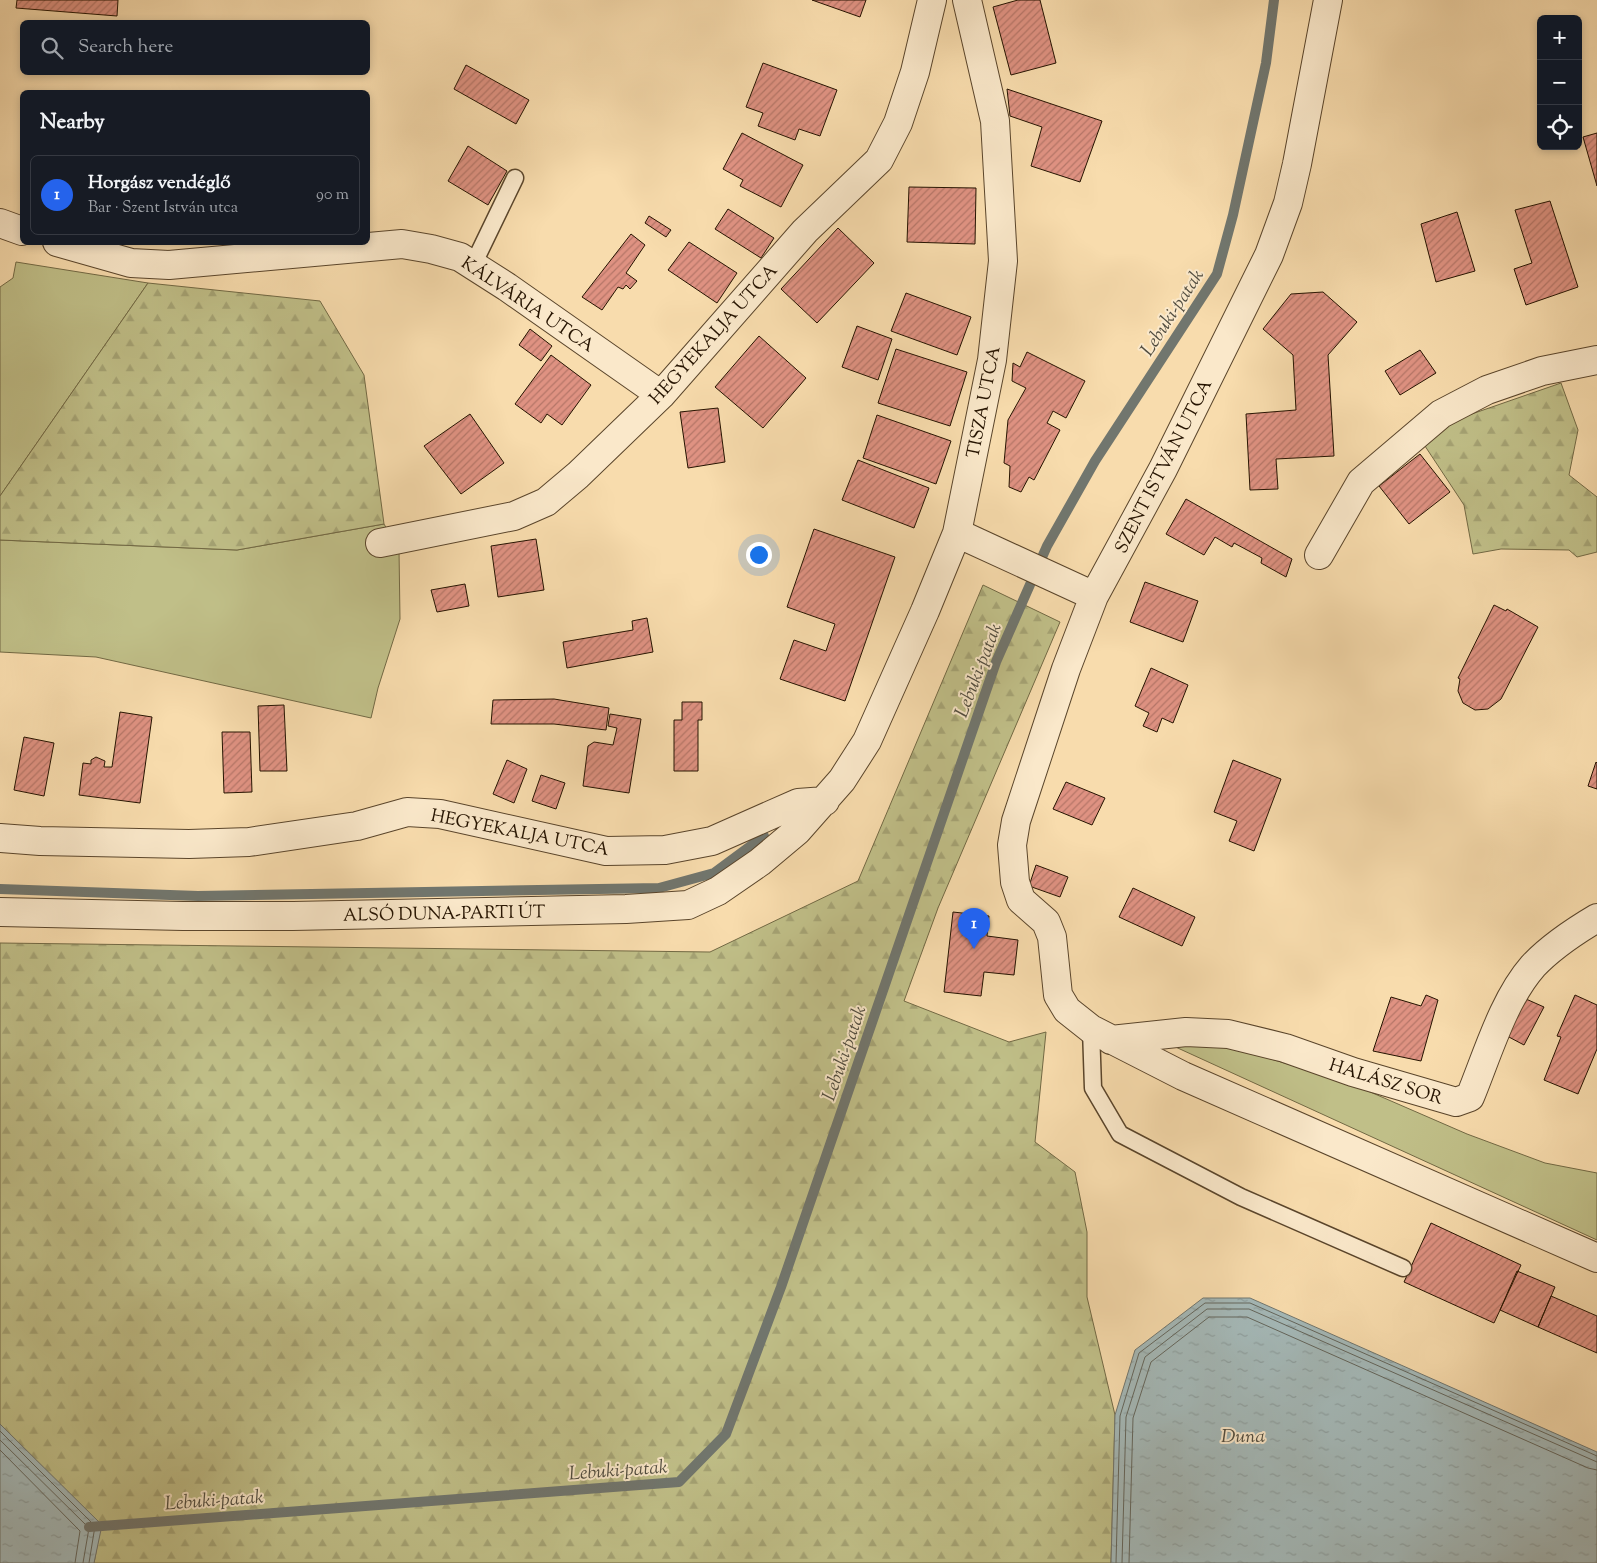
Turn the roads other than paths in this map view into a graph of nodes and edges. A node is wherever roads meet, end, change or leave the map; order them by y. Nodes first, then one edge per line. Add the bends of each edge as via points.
1 (932, 0) edge
2 (967, 0) edge
3 (1328, 0) edge
4 (515, 178) dead end
5 (0, 222) edge
6 (20, 230) edge
7 (68, 245) edge
8 (473, 265) junction
9 (1597, 360) edge
10 (661, 395) junction
11 (957, 533) junction
12 (380, 543) dead end
13 (1319, 555) dead end
14 (1094, 596) junction
15 (842, 780) joint
16 (825, 801) junction
17 (0, 838) edge
18 (0, 912) edge
19 (1597, 918) edge
20 (1101, 1035) junction
21 (1597, 1258) edge
22 (1403, 1268) dead end

1 - 10 street, HEGYEKALJA UTCA via 915,72 898,123 879,160 805,231
2 - 11 street, TISZA UTCA via 995,121 1003,260 992,360
3 - 14 street, SZENT ISTVÁN UTCA via 1298,164 1269,255 1163,469
4 - 8 lane
5 - 6 street
7 - 8 street, KÁLVÁRIA UTCA via 131,263 169,265 402,244 460,257
8 - 10 street, KÁLVÁRIA UTCA
9 - 13 street via 1542,371 1487,390 1441,414 1361,482
10 - 12 street, HEGYEKALJA UTCA via 546,502 514,516
11 - 14 street
11 - 15 street, TISZA UTCA via 867,741
14 - 20 street, SZENT ISTVÁN UTCA via 1066,668 1016,821 1012,845 1015,882 1021,900 1046,922 1052,937 1058,995 1067,1010
15 - 16 street, ALSÓ DUNA-PARTI ÚT
16 - 17 street, HEGYEKALJA UTCA via 798,803 712,840 665,850 606,851 440,814 407,812 357,826 249,842 50,842
16 - 18 street, ALSÓ DUNA-PARTI ÚT via 797,831 760,862 718,891 688,905 293,916
19 - 20 street, HALÁSZ SOR via 1533,967 1501,1021 1470,1096 1456,1102 1285,1048 1228,1034
20 - 21 street via 1183,1076
20 - 22 lane via 1093,1088 1120,1134 1241,1197

